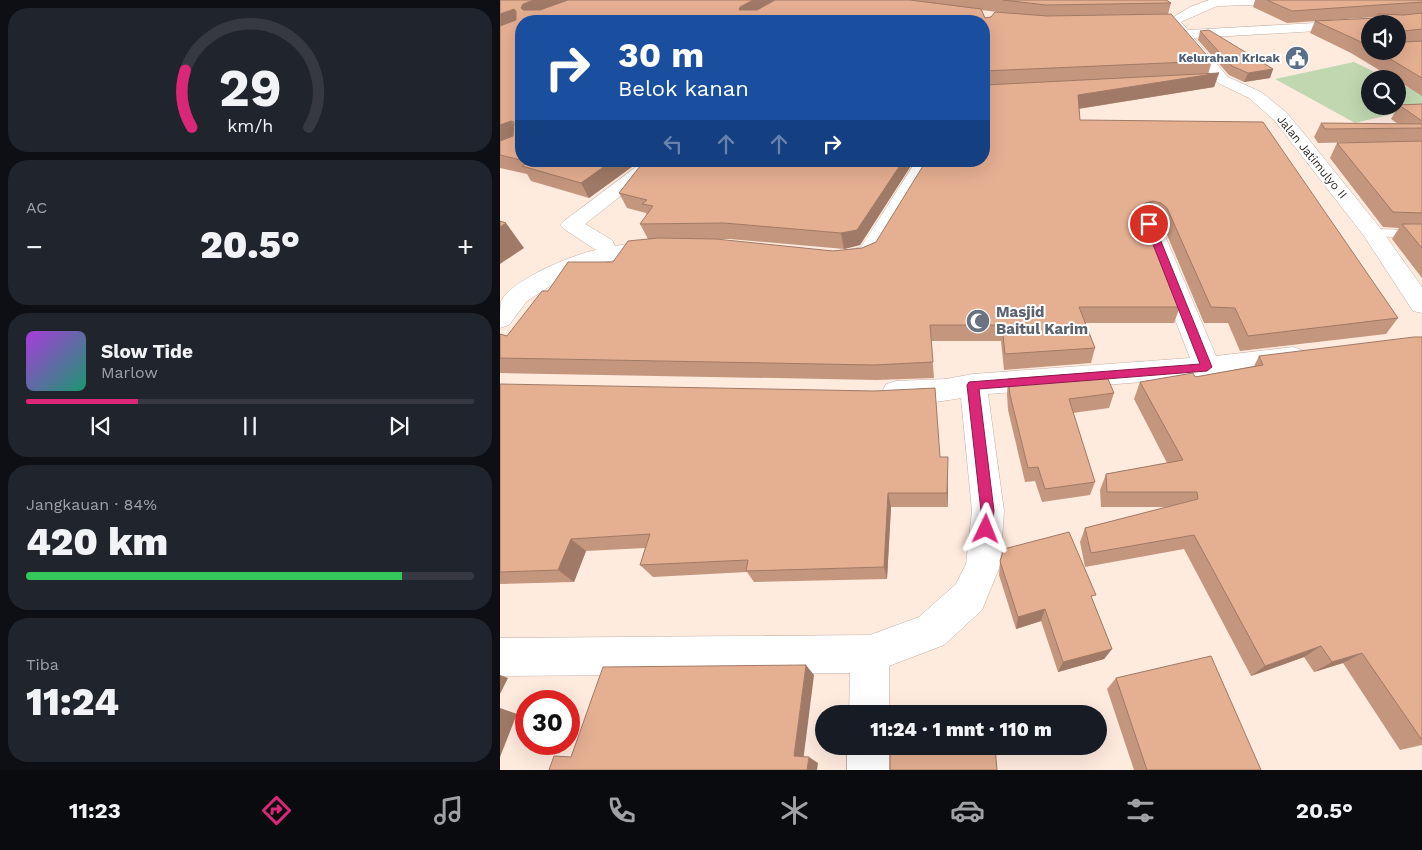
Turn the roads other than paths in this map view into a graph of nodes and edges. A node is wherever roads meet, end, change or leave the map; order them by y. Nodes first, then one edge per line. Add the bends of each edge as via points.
1 (1279, 0) edge
2 (1210, 3) edge
3 (1361, 25) edge
4 (1186, 34) junction
5 (1223, 80) junction
6 (1204, 81) edge
7 (1329, 150) dead end
8 (1309, 151) junction
9 (648, 167) edge
10 (921, 167) edge
11 (1149, 224) dead end
12 (1372, 233) junction
13 (1422, 234) edge
14 (682, 244) edge
15 (609, 254) junction
16 (824, 257) edge
17 (1422, 305) edge
18 (500, 319) edge
19 (1324, 353) edge
20 (1207, 367) junction
21 (973, 385) junction
22 (867, 393) edge
23 (870, 654) junction
24 (500, 657) edge
25 (869, 705) edge
26 (868, 755) edge
27 (868, 770) edge

1 - 2 street
2 - 4 street, Jalan Jatimulyo II via 1170,15
3 - 4 street
4 - 5 street, Jalan Jatimulyo II
5 - 6 street
5 - 8 street, Jalan Jatimulyo II via 1255,95 1280,116
7 - 8 street
8 - 12 street, Jalan Jatimulyo II
9 - 15 street via 571,224 604,245
10 - 16 street via 869,252 858,257
11 - 20 street
12 - 13 lane
12 - 17 street, Jalan Jatimulyo II
14 - 15 street
15 - 18 street via 590,258 553,274 518,295
19 - 20 street
20 - 21 street
21 - 22 street via 946,390
21 - 23 street via 988,511 983,566 969,597 931,632
23 - 24 street
23 - 25 street
26 - 27 street

